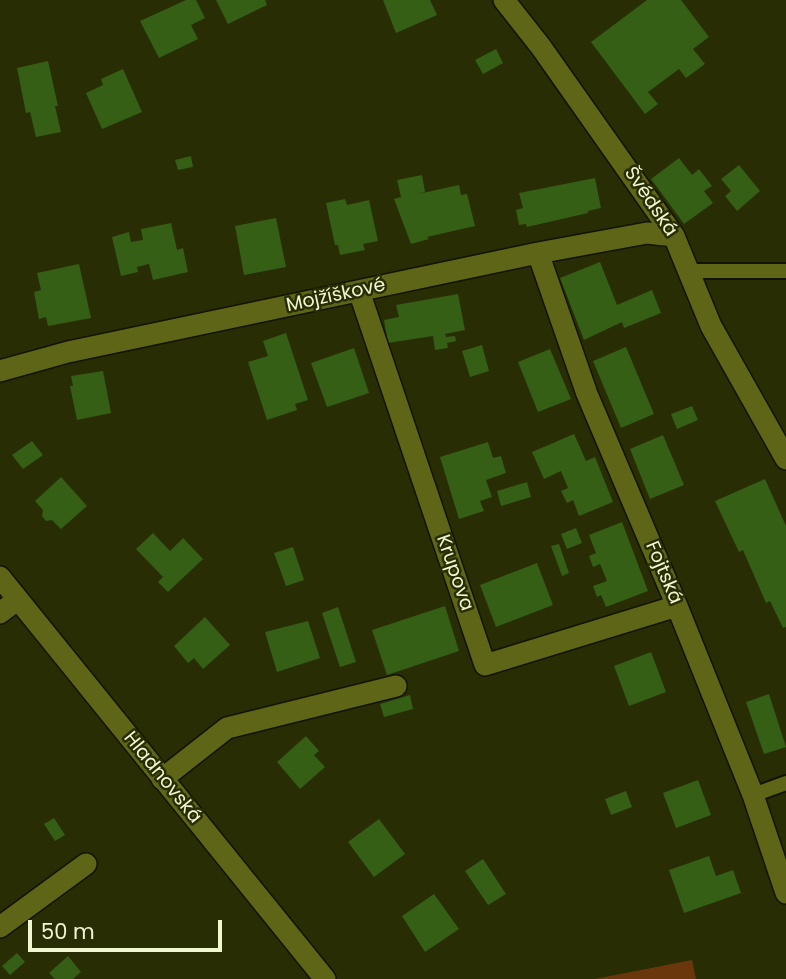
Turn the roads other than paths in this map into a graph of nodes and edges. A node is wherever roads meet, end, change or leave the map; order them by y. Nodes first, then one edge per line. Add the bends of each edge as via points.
1 (504, 0) edge
2 (674, 236) junction
3 (538, 253) junction
4 (689, 271) junction
5 (786, 271) edge
6 (359, 291) junction
7 (0, 371) edge
8 (786, 459) edge
9 (0, 577) edge
10 (8, 606) edge
11 (677, 606) junction
12 (396, 686) dead end
13 (162, 779) junction
14 (786, 783) edge
15 (753, 795) junction
16 (86, 864) dead end
17 (786, 892) edge
18 (0, 928) edge
19 (326, 979) edge

1 - 2 street, Švédská
2 - 3 street, Mojžíškové via 647,233
2 - 4 street, Švédská
3 - 6 street, Mojžíškové
3 - 11 street, Fojtská via 587,394
4 - 5 lane
4 - 8 street, Švédská via 711,327
6 - 7 street, Mojžíškové via 68,352
6 - 11 street, Krupova via 485,665
9 - 10 street, Hladnovská
10 - 13 street, Hladnovská
11 - 15 street, Fojtská
12 - 13 street via 227,728
13 - 19 street, Hladnovská
14 - 15 lane
15 - 17 street, Fojtská
16 - 18 street

